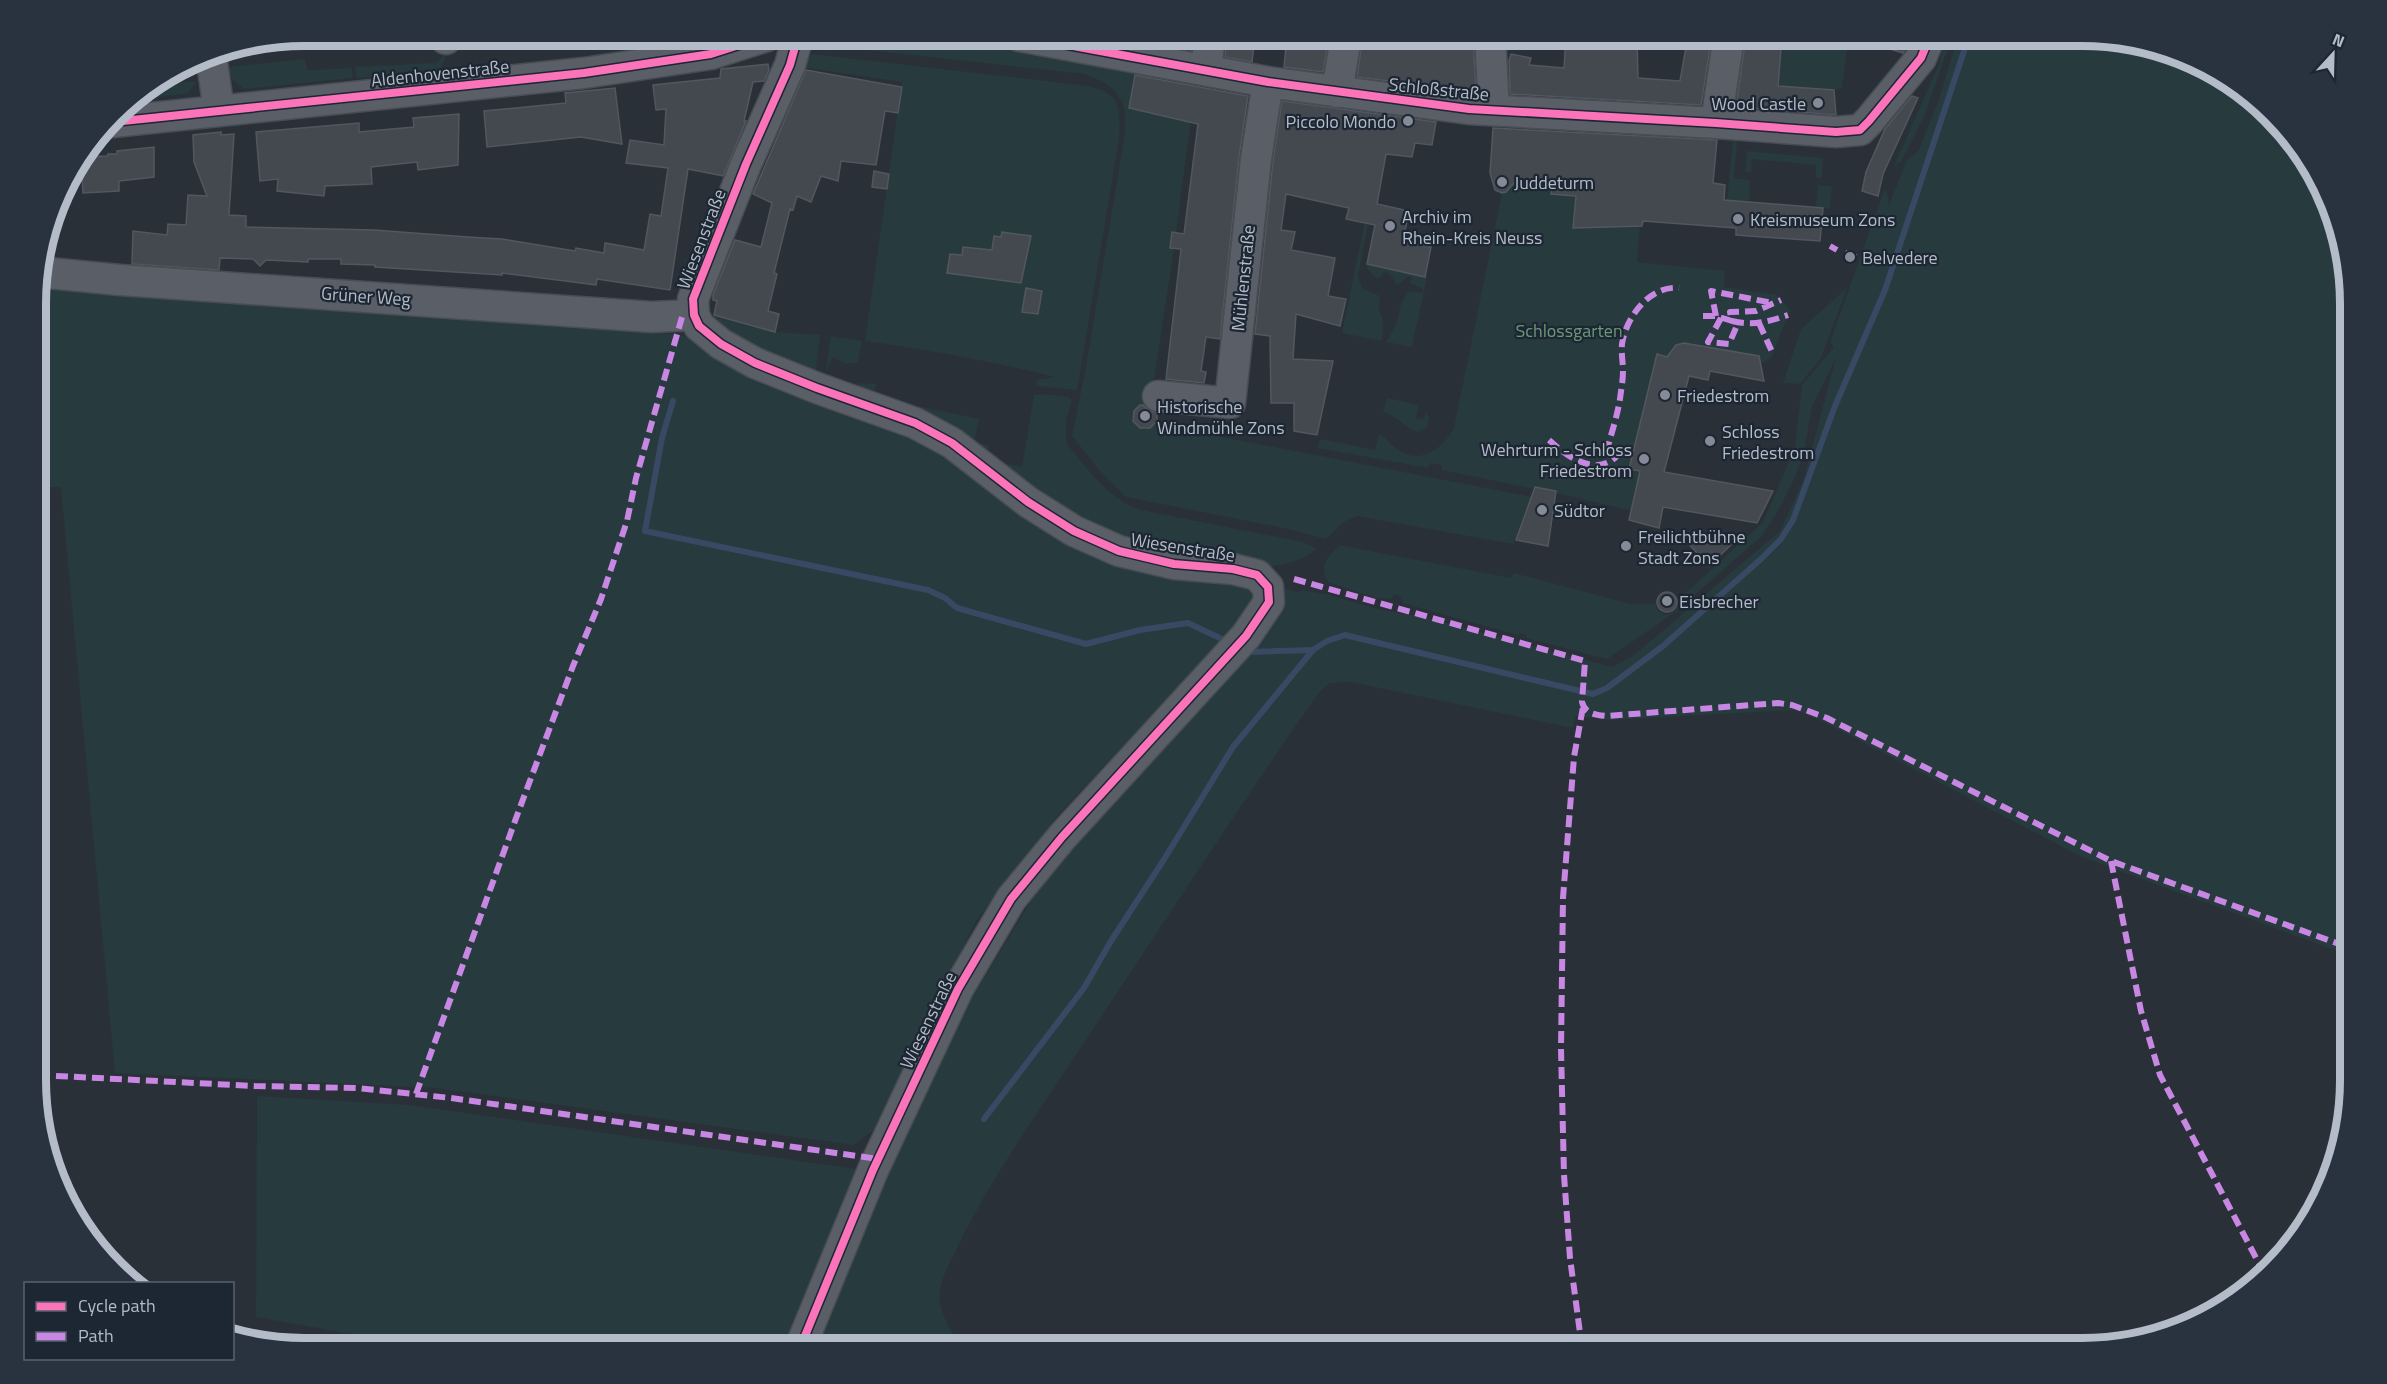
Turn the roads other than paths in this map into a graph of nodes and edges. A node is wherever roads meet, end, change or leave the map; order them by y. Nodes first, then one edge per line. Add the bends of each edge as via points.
1 (736, 46) edge
2 (795, 46) edge
3 (1074, 46) edge
4 (1209, 46) edge
5 (1344, 46) edge
6 (1491, 46) edge
7 (1728, 46) edge
8 (1926, 47) edge
9 (212, 64) edge
10 (1206, 70) junction
11 (1268, 82) junction
12 (1337, 92) junction
13 (1494, 110) junction
14 (219, 111) junction
15 (123, 121) edge
16 (1716, 123) junction
17 (49, 273) edge
18 (694, 315) junction
19 (1158, 396) dead end
20 (804, 1338) edge

1 - 14 street, Aldenhovenstraße via 711,54 584,73
2 - 18 street, Wiesenstraße via 710,251 693,299
3 - 10 street, Schloßstraße
4 - 10 street
5 - 12 street
6 - 13 street
7 - 16 street
8 - 16 street, Schloßstraße via 1907,77 1860,130 1836,132
9 - 14 street
10 - 11 street, Schloßstraße
11 - 12 street, Schloßstraße
11 - 19 street, Mühlenstraße via 1230,404
12 - 13 street, Schloßstraße
13 - 16 street, Schloßstraße
14 - 15 street, Aldenhovenstraße
17 - 18 street, Grüner Weg via 652,317
18 - 20 street, Wiesenstraße via 699,326 721,344 755,363 915,423 952,443 1028,502 1074,531 1119,551 1174,564 1257,575 1268,587 1269,602 1246,636 1062,837 1011,899 958,989 873,1170

